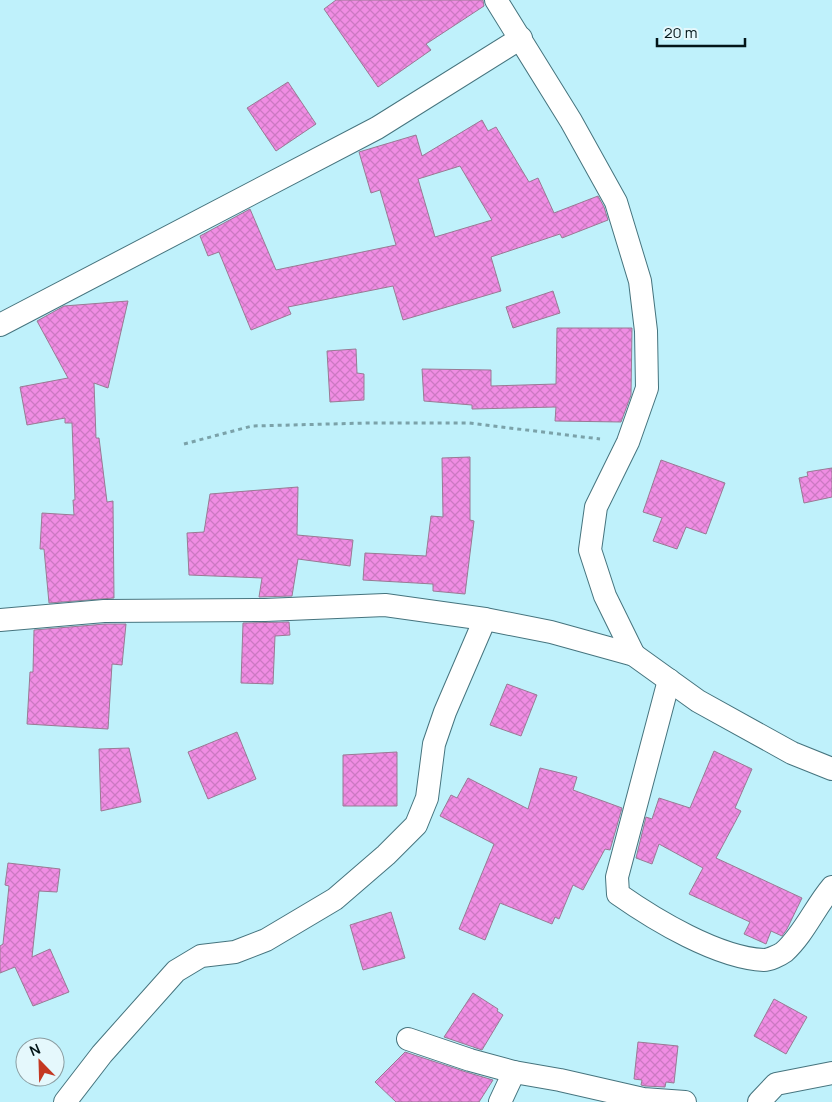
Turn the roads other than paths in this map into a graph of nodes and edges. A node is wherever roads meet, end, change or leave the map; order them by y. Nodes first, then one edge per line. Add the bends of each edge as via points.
1 (496, 0) edge
2 (520, 38) junction
3 (0, 325) edge
4 (485, 619) junction
5 (0, 620) edge
6 (634, 655) junction
7 (670, 680) junction
8 (832, 769) edge
9 (832, 887) edge
10 (408, 1040) dead end
11 (514, 1072) junction
12 (832, 1073) edge
13 (65, 1102) edge
14 (500, 1102) edge
15 (684, 1102) edge
16 (759, 1102) edge

1 - 2 street
2 - 3 street via 377,128
2 - 6 street via 616,202 640,281 646,331 647,388 628,442 596,507 590,550 605,596
4 - 5 street via 385,605 104,612
4 - 6 street via 551,632
4 - 13 street via 434,744 428,798 416,825 386,856 335,899 266,940 235,952 201,956 176,971 102,1054
6 - 7 street
7 - 8 street via 698,701 792,753
7 - 9 street via 617,877 618,894 693,940 766,961 783,953 800,934
10 - 11 street
11 - 14 street
11 - 15 street via 643,1099
12 - 16 street via 776,1084

